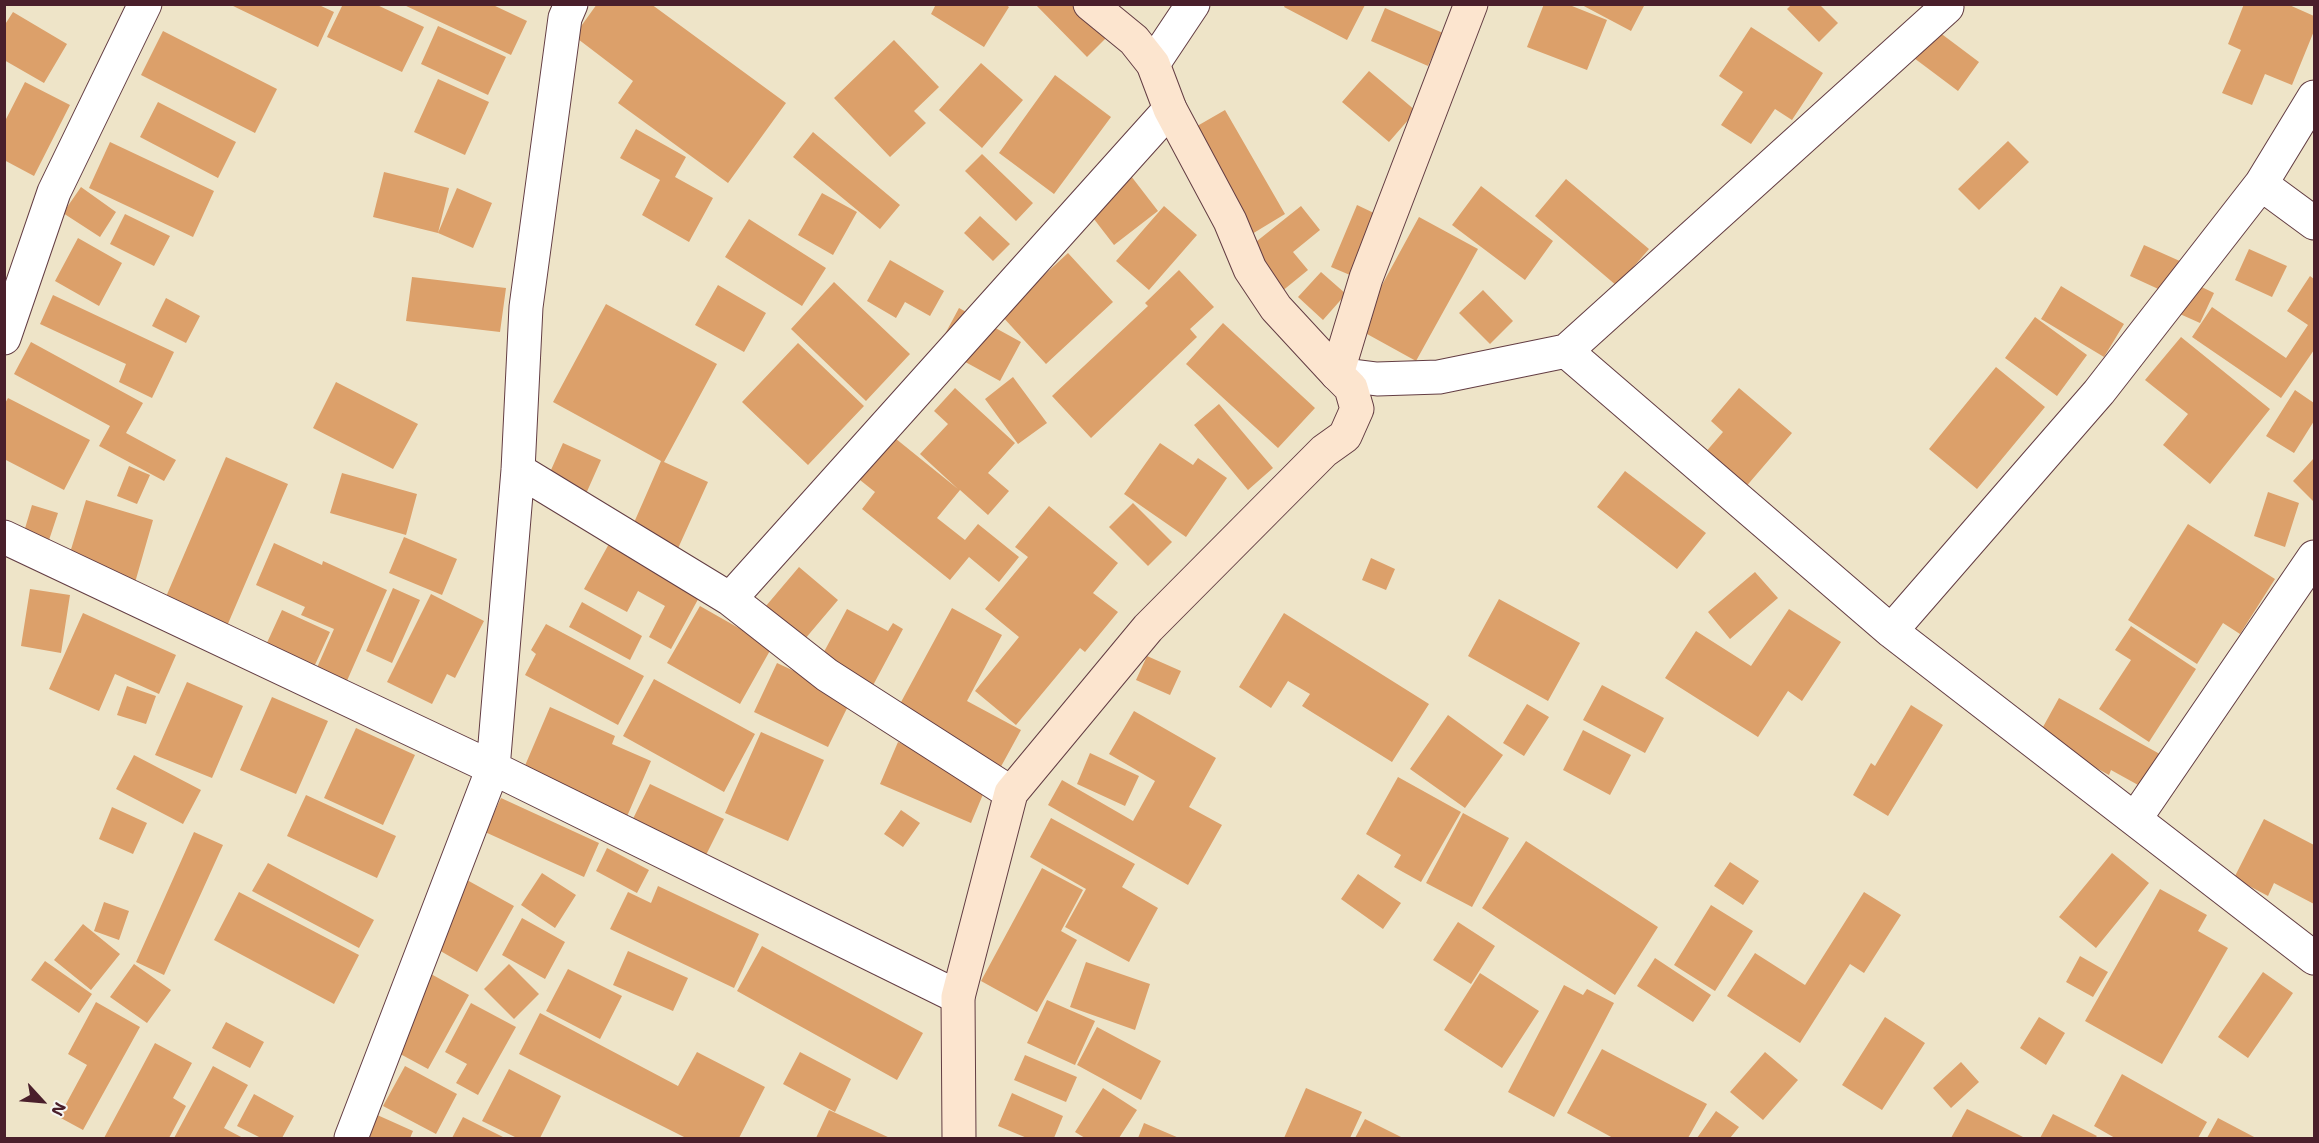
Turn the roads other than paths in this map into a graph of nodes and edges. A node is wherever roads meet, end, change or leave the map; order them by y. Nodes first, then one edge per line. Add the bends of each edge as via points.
1 (145, 4) edge
2 (571, 4) edge
3 (1090, 4) edge
4 (1193, 4) edge
5 (1471, 4) edge
6 (1947, 7) dead end
7 (1154, 64) junction
8 (2314, 97) edge
9 (1170, 109) junction
10 (2261, 184) junction
11 (2314, 223) edge
12 (4, 338) edge
13 (1566, 351) junction
14 (1337, 374) junction
15 (518, 470) junction
16 (4, 537) edge
17 (2314, 557) edge
18 (730, 600) junction
19 (1890, 632) junction
20 (493, 768) junction
21 (1011, 794) junction
22 (2135, 819) junction
23 (2314, 958) edge
24 (958, 997) junction
25 (351, 1138) edge
26 (959, 1138) edge

1 - 12 street via 54,192
2 - 15 street via 565,18 525,307
3 - 7 street via 1134,40
4 - 7 street
5 - 14 street via 1366,278
6 - 13 street
7 - 9 street
8 - 10 street
9 - 14 street via 1230,221 1250,269 1276,308
9 - 18 street
10 - 11 street
10 - 19 street via 2099,392
13 - 14 street via 1439,377 1377,379
13 - 19 street
14 - 21 street via 1351,388 1357,409 1345,436 1324,451 1148,628
15 - 18 street
15 - 20 street
16 - 20 street
17 - 22 street
18 - 21 street via 827,675
19 - 22 street
20 - 24 street
20 - 25 street
21 - 24 street
22 - 23 street
24 - 26 street

